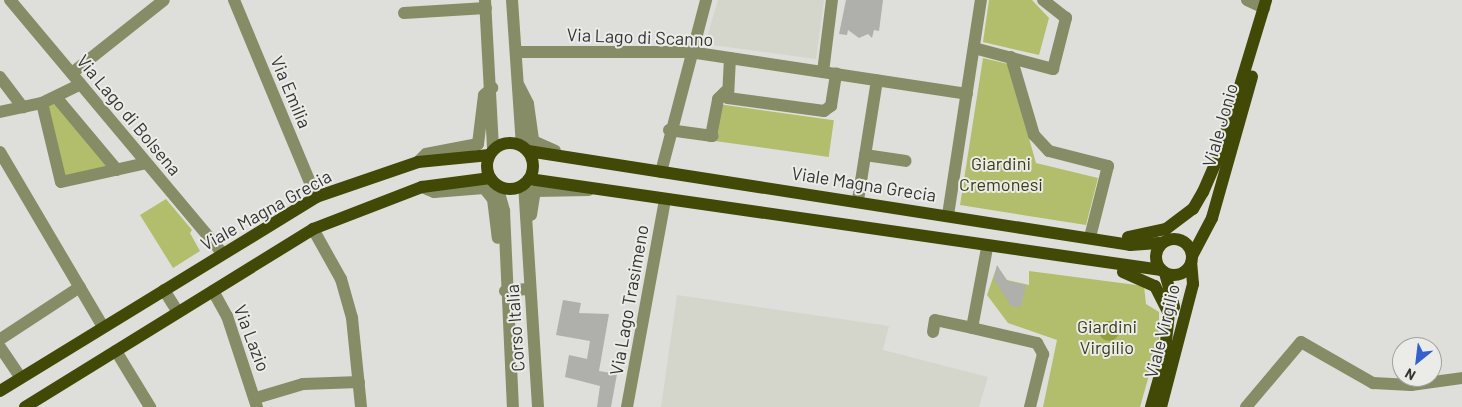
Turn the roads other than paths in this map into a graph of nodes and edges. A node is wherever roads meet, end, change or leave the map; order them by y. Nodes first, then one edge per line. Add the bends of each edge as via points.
1 (10, 0) edge
2 (162, 0) edge
3 (234, 0) edge
4 (512, 0) edge
5 (706, 0) edge
6 (832, 0) edge
7 (981, 0) edge
8 (1043, 0) edge
9 (1247, 0) edge
10 (1268, 3) edge
11 (485, 4) edge
12 (404, 13) dead end
13 (974, 48) junction
14 (516, 52) junction
15 (690, 52) junction
16 (1011, 57) junction
17 (730, 58) junction
18 (823, 72) junction
19 (836, 73) junction
20 (72, 74) junction
21 (0, 77) edge
22 (877, 80) junction
23 (81, 84) junction
24 (492, 88) junction
25 (726, 91) junction
26 (967, 94) junction
27 (56, 96) junction
28 (42, 104) junction
29 (23, 107) junction
30 (0, 112) edge
31 (669, 130) junction
32 (528, 146) junction
33 (491, 153) junction
34 (1219, 155) junction
35 (865, 156) junction
36 (2, 161) edge
37 (906, 161) dead end
38 (418, 162) junction
39 (146, 164) junction
40 (117, 170) junction
41 (661, 172) junction
42 (491, 184) junction
43 (529, 185) junction
44 (316, 197) junction
45 (665, 200) junction
46 (858, 200) junction
47 (948, 215) junction
48 (313, 229) junction
49 (1090, 237) junction
50 (1104, 238) junction
51 (1166, 241) junction
52 (987, 248) junction
53 (222, 253) junction
54 (1192, 259) junction
55 (1074, 260) junction
56 (1163, 271) junction
57 (80, 287) junction
58 (530, 289) junction
59 (164, 290) junction
60 (213, 291) junction
61 (505, 291) junction
62 (178, 312) junction
63 (103, 327) junction
64 (972, 328) junction
65 (933, 332) dead end
66 (0, 340) edge
67 (116, 351) junction
68 (1164, 361) junction
69 (21, 378) junction
70 (1462, 378) edge
71 (359, 382) junction
72 (0, 391) edge
73 (256, 403) edge
74 (24, 407) edge
75 (150, 407) edge
76 (361, 407) edge
77 (513, 407) edge
78 (538, 407) edge
79 (627, 407) edge
80 (1030, 407) edge
81 (1151, 407) edge
82 (1161, 407) edge
83 (1246, 407) edge

1 - 20 street, Via Lago di Bolsena
2 - 20 street
3 - 44 street, Via Emilia
4 - 14 street
5 - 15 street
6 - 18 street
7 - 13 street
8 - 16 street via 1066,18 1053,69
9 - 10 street
10 - 34 main road, Viale Jonio
10 - 54 main road, Viale Jonio via 1212,218
11 - 12 street
11 - 24 street
13 - 16 street
13 - 26 street
14 - 15 street, Via Lago di Scanno
14 - 32 street
15 - 17 street, Via Lago di Scanno
15 - 31 street
16 - 49 street via 1034,135 1048,151 1108,166
17 - 18 street, Via Lago di Scanno
17 - 25 street
18 - 19 street, Via Lago di Scanno
19 - 22 street, Via Lago di Scanno
19 - 25 street via 831,106 824,110 728,98
20 - 23 street, Via Lago di Bolsena
21 - 29 street
22 - 26 street
22 - 35 street
23 - 27 street
23 - 39 street, Via Lago di Bolsena
24 - 33 street
24 - 38 street, Viale Magna Grecia via 484,95 478,144 426,154
25 - 31 street via 718,99 712,136
26 - 47 street
27 - 28 street
27 - 40 street
28 - 29 street
28 - 40 street via 61,182
29 - 30 street
31 - 41 street
32 - 33 main road via 506,143
32 - 41 main road, Viale Magna Grecia via 589,162
32 - 43 main road via 533,170
33 - 38 main road, Viale Magna Grecia
33 - 42 main road
34 - 50 main road, Viale Jonio via 1203,192 1182,220 1147,236
34 - 51 main road, Viale Jonio via 1200,208
35 - 37 street
35 - 46 street
36 - 57 street
38 - 44 main road, Viale Magna Grecia
39 - 40 street
39 - 53 street, Via Lago di Bolsena
41 - 46 main road, Viale Magna Grecia
42 - 43 main road via 511,189
42 - 48 main road via 422,187
42 - 61 street, Corso Italia via 504,211
43 - 45 main road via 592,189
43 - 58 street, Corso Italia
44 - 53 main road, Viale Magna Grecia
45 - 52 main road
45 - 79 street, Via Lago Trasimeno
46 - 47 main road, Viale Magna Grecia
47 - 49 main road, Viale Magna Grecia
48 - 60 main road
48 - 71 street via 340,280 352,318
49 - 50 main road, Viale Magna Grecia
50 - 51 main road, Viale Magna Grecia via 1130,245
51 - 54 main road via 1185,242
51 - 56 main road via 1156,253
52 - 55 main road
52 - 64 street
53 - 59 main road, Viale Magna Grecia
54 - 56 main road via 1180,274
54 - 82 main road, Viale Virgilio via 1193,284
55 - 56 main road
55 - 68 main road, Viale Virgilio via 1138,276 1155,286 1169,313
56 - 68 main road, Viale Virgilio via 1175,312
57 - 63 street
57 - 66 street
58 - 61 street
58 - 78 street, Corso Italia
59 - 62 street
59 - 63 main road, Viale Magna Grecia
60 - 62 main road
60 - 73 street, Via Lazio via 227,316
61 - 77 street, Corso Italia
62 - 67 main road
63 - 69 main road, Viale Magna Grecia
64 - 65 street via 935,320
64 - 80 street via 1037,343 1043,354
66 - 69 street
67 - 74 main road
67 - 75 street
68 - 81 main road, Viale Virgilio
69 - 72 main road, Viale Magna Grecia
70 - 83 street via 1411,385 1374,383 1301,342
71 - 73 street, Via Lazio via 303,384
71 - 76 street

